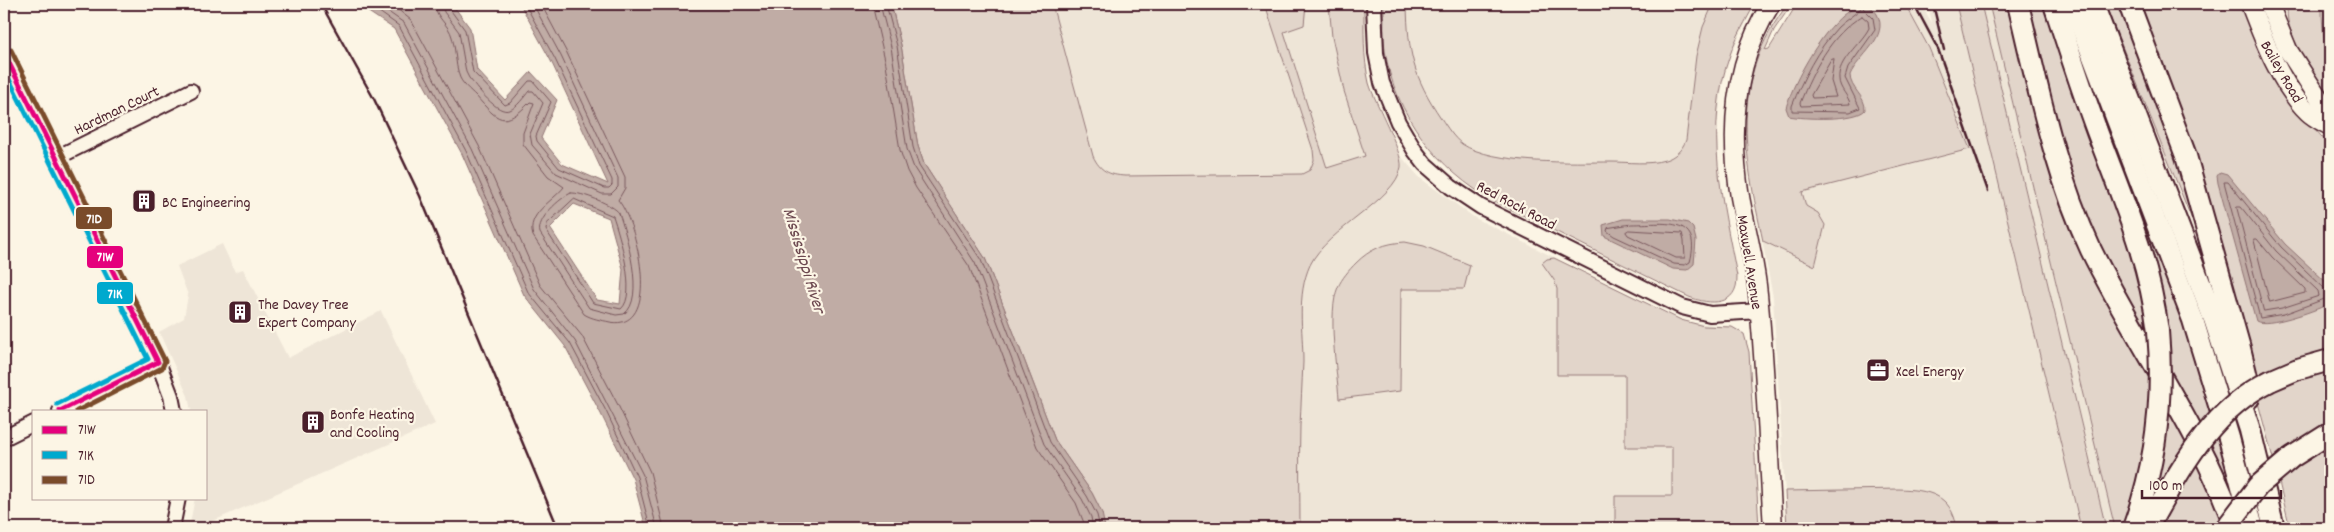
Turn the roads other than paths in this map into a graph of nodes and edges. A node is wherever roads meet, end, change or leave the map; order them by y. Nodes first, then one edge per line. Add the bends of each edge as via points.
1 (1374, 4) edge
2 (1771, 4) edge
3 (2018, 4) edge
4 (2054, 4) edge
5 (2073, 4) edge
6 (2093, 4) edge
7 (2129, 4) edge
8 (2250, 4) edge
9 (2269, 4) edge
10 (4, 52) edge
11 (191, 91) dead end
12 (2330, 126) edge
13 (56, 158) junction
14 (1760, 311) junction
15 (2330, 360) edge
16 (158, 362) junction
17 (62, 410) edge
18 (174, 410) edge
19 (32, 425) edge
20 (2250, 430) junction
21 (2330, 433) edge
22 (4, 438) edge
23 (178, 500) edge
24 (2273, 526) edge
25 (172, 528) edge
26 (1773, 528) edge
27 (2133, 528) edge
28 (2147, 528) edge
29 (2226, 528) edge
30 (2235, 528) edge
31 (2253, 528) edge

1 - 14 street, Red Rock Road via 1376,59 1386,93 1415,151 1442,179 1496,215 1682,307 1710,314
2 - 14 main road, Maxwell Avenue via 1745,59 1734,120 1737,176
3 - 30 highway via 2051,142 2075,212 2106,279 2202,451
4 - 27 highway, bridge via 2089,111 2141,247 2152,291 2160,370 2158,425 2150,474
5 - 31 highway via 2190,313
6 - 20 highway via 2191,256
7 - 20 highway via 2180,136 2202,210 2249,385
8 - 12 main road, Bailey Road via 2265,44 2286,82 2308,112
9 - 12 main road, Bailey Road via 2288,50 2322,103
10 - 13 street
11 - 13 street, Hardman Court
13 - 16 street
14 - 26 main road, Maxwell Avenue
15 - 28 highway, bridge via 2270,381 2232,405 2204,434 2186,459
16 - 17 street
16 - 18 street
19 - 22 street
20 - 24 highway
21 - 29 highway, bridge via 2292,457 2258,486
23 - 25 street

